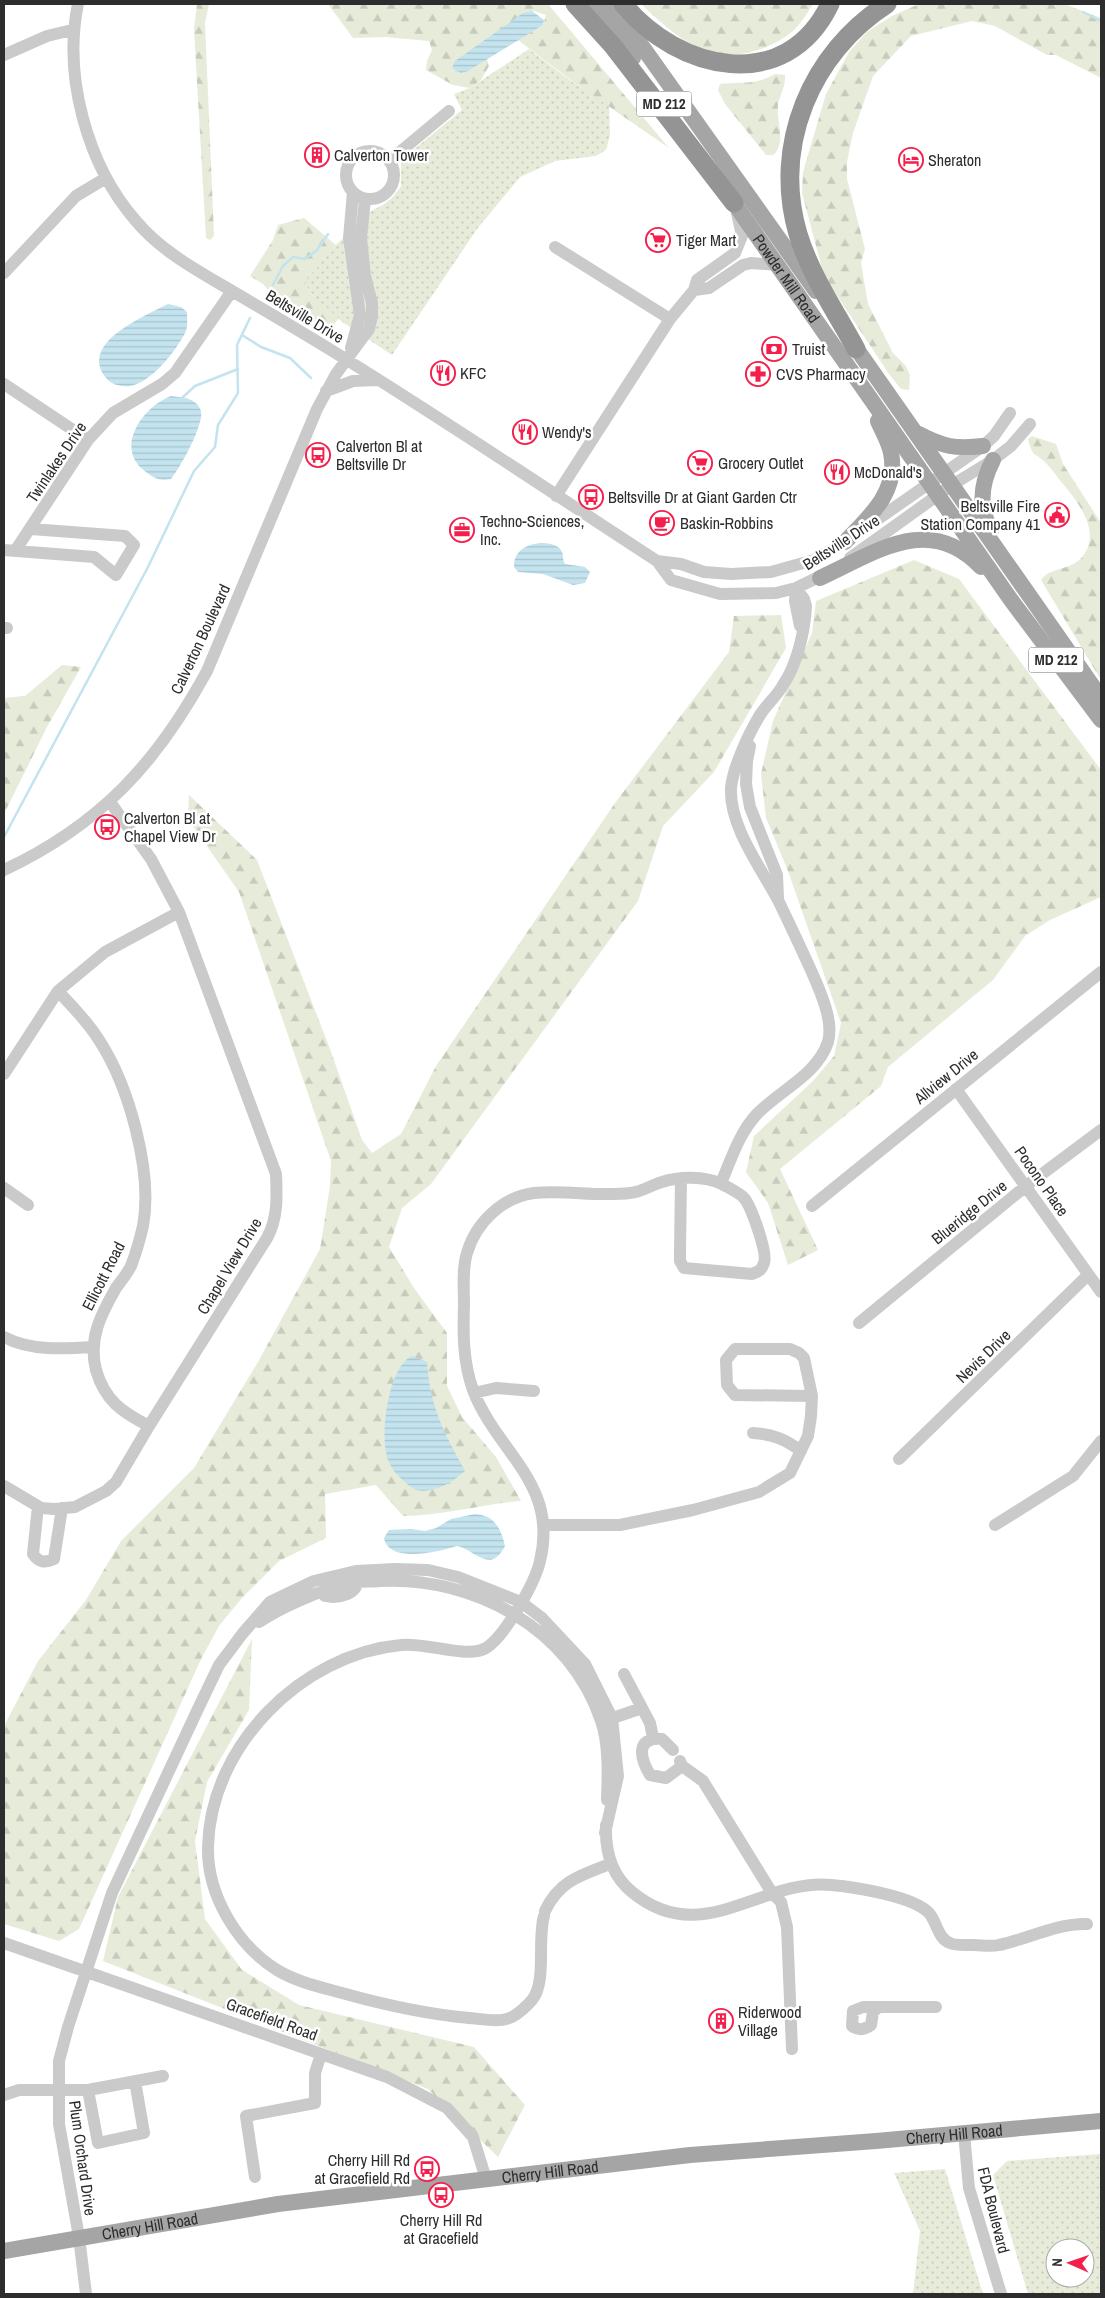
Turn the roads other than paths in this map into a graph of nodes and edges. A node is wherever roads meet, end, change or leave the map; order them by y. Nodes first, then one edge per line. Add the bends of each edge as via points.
1 (78, 4) edge
2 (575, 4) edge
3 (596, 4) edge
4 (612, 4) edge
5 (623, 4) edge
6 (830, 4) edge
7 (887, 4) edge
8 (72, 30) junction
9 (4, 55) edge
10 (449, 111) dead end
11 (389, 161) junction
12 (106, 178) junction
13 (353, 192) junction
14 (365, 199) junction
15 (734, 203) junction
16 (555, 246) dead end
17 (777, 265) junction
18 (4, 273) edge
19 (359, 278) junction
20 (694, 290) junction
21 (232, 291) junction
22 (670, 318) junction
23 (856, 349) junction
24 (347, 360) junction
25 (378, 380) junction
26 (4, 384) edge
27 (326, 391) junction
28 (866, 391) junction
29 (1010, 413) dead end
30 (1030, 424) dead end
31 (916, 433) junction
32 (88, 440) junction
33 (983, 446) junction
34 (993, 460) junction
35 (941, 484) junction
36 (556, 496) junction
37 (31, 529) junction
38 (845, 542) junction
39 (10, 551) edge
40 (657, 561) junction
41 (820, 578) junction
42 (796, 588) junction
43 (1026, 590) junction
44 (1011, 600) junction
45 (1101, 698) edge
46 (1101, 720) edge
47 (755, 727) junction
48 (110, 802) junction
49 (741, 810) junction
50 (4, 870) edge
51 (778, 900) junction
52 (179, 912) junction
53 (1100, 974) edge
54 (58, 991) junction
55 (4, 1074) edge
56 (956, 1089) junction
57 (1101, 1130) edge
58 (681, 1178) junction
59 (721, 1183) junction
60 (1026, 1186) junction
61 (4, 1188) edge
62 (28, 1205) dead end
63 (812, 1206) dead end
64 (1088, 1275) junction
65 (1101, 1292) edge
66 (859, 1323) dead end
67 (4, 1337) edge
68 (93, 1347) junction
69 (534, 1391) dead end
70 (474, 1393) junction
71 (812, 1396) junction
72 (148, 1426) junction
73 (752, 1433) dead end
74 (1101, 1441) edge
75 (802, 1451) junction
76 (900, 1459) dead end
77 (4, 1486) edge
78 (38, 1506) junction
79 (62, 1508) junction
80 (544, 1525) junction
81 (995, 1525) dead end
82 (357, 1577) junction
83 (314, 1581) junction
84 (318, 1594) junction
85 (518, 1608) junction
86 (243, 1633) junction
87 (624, 1674) dead end
88 (642, 1708) junction
89 (607, 1720) junction
90 (653, 1738) junction
91 (673, 1750) dead end
92 (610, 1864) junction
93 (772, 1893) junction
94 (1087, 1924) dead end
95 (4, 1943) edge
96 (87, 1971) junction
97 (879, 2007) dead end
98 (936, 2007) dead end
99 (792, 2049) dead end
100 (321, 2054) junction
101 (163, 2076) dead end
102 (135, 2081) junction
103 (57, 2089) junction
104 (88, 2090) junction
105 (4, 2094) edge
106 (1101, 2121) edge
107 (964, 2133) junction
108 (255, 2177) dead end
109 (486, 2179) junction
110 (79, 2238) junction
111 (4, 2251) edge
112 (86, 2294) edge
113 (1001, 2294) edge

1 - 8 street, Beltsville Drive
2 - 15 highway via 613,46
3 - 15 main road, Powder Mill Road / MD 212
4 - 23 main road, Powder Mill Road / MD 212
5 - 6 highway via 646,28 680,50 704,60 740,65 776,57 794,47 813,31
7 - 23 highway via 850,32 818,73 805,98 792,154 792,210 798,235
8 - 9 street via 47,36
8 - 12 street, Beltsville Drive via 83,119
10 - 11 street
11 - 13 street via 381,154 367,151 353,158 346,174
11 - 14 street via 394,174 391,186 383,195
12 - 18 street via 76,196
12 - 21 street, Beltsville Drive via 136,221 162,247
13 - 14 street
13 - 19 street via 349,238
14 - 19 street
15 - 17 main road, Powder Mill Road / MD 212
15 - 20 street via 741,227 740,245 697,280
16 - 22 street
17 - 20 street via 743,265 709,288
17 - 28 main road, Powder Mill Road / MD 212
19 - 24 street, Calverton Boulevard via 372,303 372,316 369,329
20 - 22 street
21 - 24 street, Beltsville Drive
21 - 32 street, Twinlakes Drive via 175,373 113,413
22 - 36 street
23 - 31 main road, Powder Mill Road / MD 212
24 - 25 street, Beltsville Drive
24 - 27 street, Calverton Boulevard
25 - 27 street via 353,381
25 - 36 street, Beltsville Drive
26 - 32 street
27 - 48 street, Calverton Boulevard via 302,441 207,671 156,753
28 - 35 main road, Powder Mill Road / MD 212
28 - 38 main road via 891,453 891,475 877,509
29 - 33 street
30 - 34 street via 1011,446
31 - 33 main road via 941,446
31 - 35 main road, Powder Mill Road / MD 212
32 - 37 street, Twinlakes Drive
33 - 35 street
34 - 35 street
34 - 43 main road via 984,481 983,510 987,524
35 - 38 street, Beltsville Drive
35 - 41 street, Beltsville Drive
35 - 43 main road, Powder Mill Road / MD 212
35 - 44 main road, Powder Mill Road / MD 212
36 - 40 street, Beltsville Drive
37 - 39 street, Twinlakes Drive
37 - 39 street via 125,536 134,545 116,575 94,557
38 - 40 street, Beltsville Drive via 814,560 770,572 704,572 681,564
40 - 42 street, Beltsville Drive via 671,580 713,593 756,595
41 - 42 street, Beltsville Drive
41 - 44 main road via 898,543 936,540 963,552
42 - 47 street via 801,634 797,655 791,672
43 - 45 main road, Powder Mill Road / MD 212
44 - 46 main road, Powder Mill Road / MD 212
47 - 49 street
47 - 49 street via 737,763 731,788
48 - 50 street, Calverton Boulevard via 49,846
48 - 52 street, Chapel View Drive via 151,859
49 - 51 street via 746,843
49 - 51 street via 777,875
51 - 59 street via 823,999 828,1040 813,1068 746,1128
52 - 54 street via 106,952
52 - 72 street, Chapel View Drive via 273,1166 277,1186 276,1211 267,1238
53 - 56 street, Allview Drive
54 - 55 street
54 - 68 street, Ellicott Road via 101,1043 131,1113 143,1163 145,1207 141,1233 130,1267 98,1323
56 - 60 street, Pocono Place
56 - 63 street, Allview Drive
57 - 60 street, Blueridge Drive
58 - 59 street
58 - 59 street via 680,1261 684,1268 752,1274 764,1265 765,1251 744,1198
58 - 70 street via 631,1193 528,1194 498,1207 485,1219 470,1243 464,1271 464,1344
60 - 64 street, Pocono Place
60 - 66 street, Blueridge Drive
61 - 62 street
64 - 65 street, Pocono Place
64 - 76 street, Nevis Drive
67 - 68 street via 43,1347
68 - 72 street, Ellicott Road via 103,1390 127,1414
69 - 70 street via 496,1388
70 - 80 street via 487,1418 528,1477 538,1498
71 - 71 street via 804,1358 799,1352 747,1347 735,1349 726,1360 727,1385 735,1394
71 - 75 street via 808,1436
72 - 79 street, Chapel View Drive via 116,1482 75,1507
73 - 75 street via 772,1434
74 - 81 street via 1073,1476
75 - 80 street via 790,1473 759,1492 620,1525
77 - 78 street, Chapel View Drive
78 - 79 street, Chapel View Drive
78 - 79 street via 33,1554 37,1560 46,1563 54,1559 57,1551
80 - 85 street via 539,1566
82 - 83 street
82 - 84 street via 356,1590 351,1593 330,1597
82 - 85 street via 395,1569 428,1570 458,1577
83 - 84 street
83 - 86 street via 270,1602
84 - 86 street via 275,1611
85 - 89 street via 542,1618 584,1664
85 - 92 street via 487,1648 465,1654 406,1644 369,1650 310,1677 271,1708 231,1760 220,1787 208,1844 215,1889 237,1934 265,1960 294,1979 391,2007 432,2015 499,2020 513,2017 536,1992 540,1980 540,1928 552,1897 560,1888
86 - 96 street, Plum Orchard Drive via 219,1665 116,1885
87 - 88 street
88 - 89 street
88 - 90 street
89 - 92 street via 606,1833
90 - 91 street via 662,1739
90 - 93 street via 644,1745 641,1753 650,1775 666,1778 681,1763 702,1781
92 - 93 street via 623,1884 640,1899 669,1911 687,1914 723,1912
93 - 94 street via 829,1884 889,1895 929,1913 944,1940 951,1944 997,1946 1071,1923
93 - 99 street via 781,1902 788,1927
95 - 96 street, Gracefield Road
96 - 100 street, Gracefield Road
96 - 103 street, Plum Orchard Drive via 59,2061
97 - 98 street
100 - 108 street via 315,2073 315,2102 246,2116
100 - 109 street, Gracefield Road via 388,2077 447,2108 474,2137
101 - 102 street
102 - 104 street
102 - 104 street via 144,2133 98,2143
103 - 104 street
103 - 105 street via 19,2090
103 - 110 street, Plum Orchard Drive via 59,2124
106 - 107 main road, Cherry Hill Road
107 - 109 main road, Cherry Hill Road via 690,2155
107 - 113 street, FDA Boulevard via 969,2188
109 - 110 main road, Cherry Hill Road via 278,2204
110 - 111 main road, Cherry Hill Road
110 - 112 street, Plum Orchard Drive

